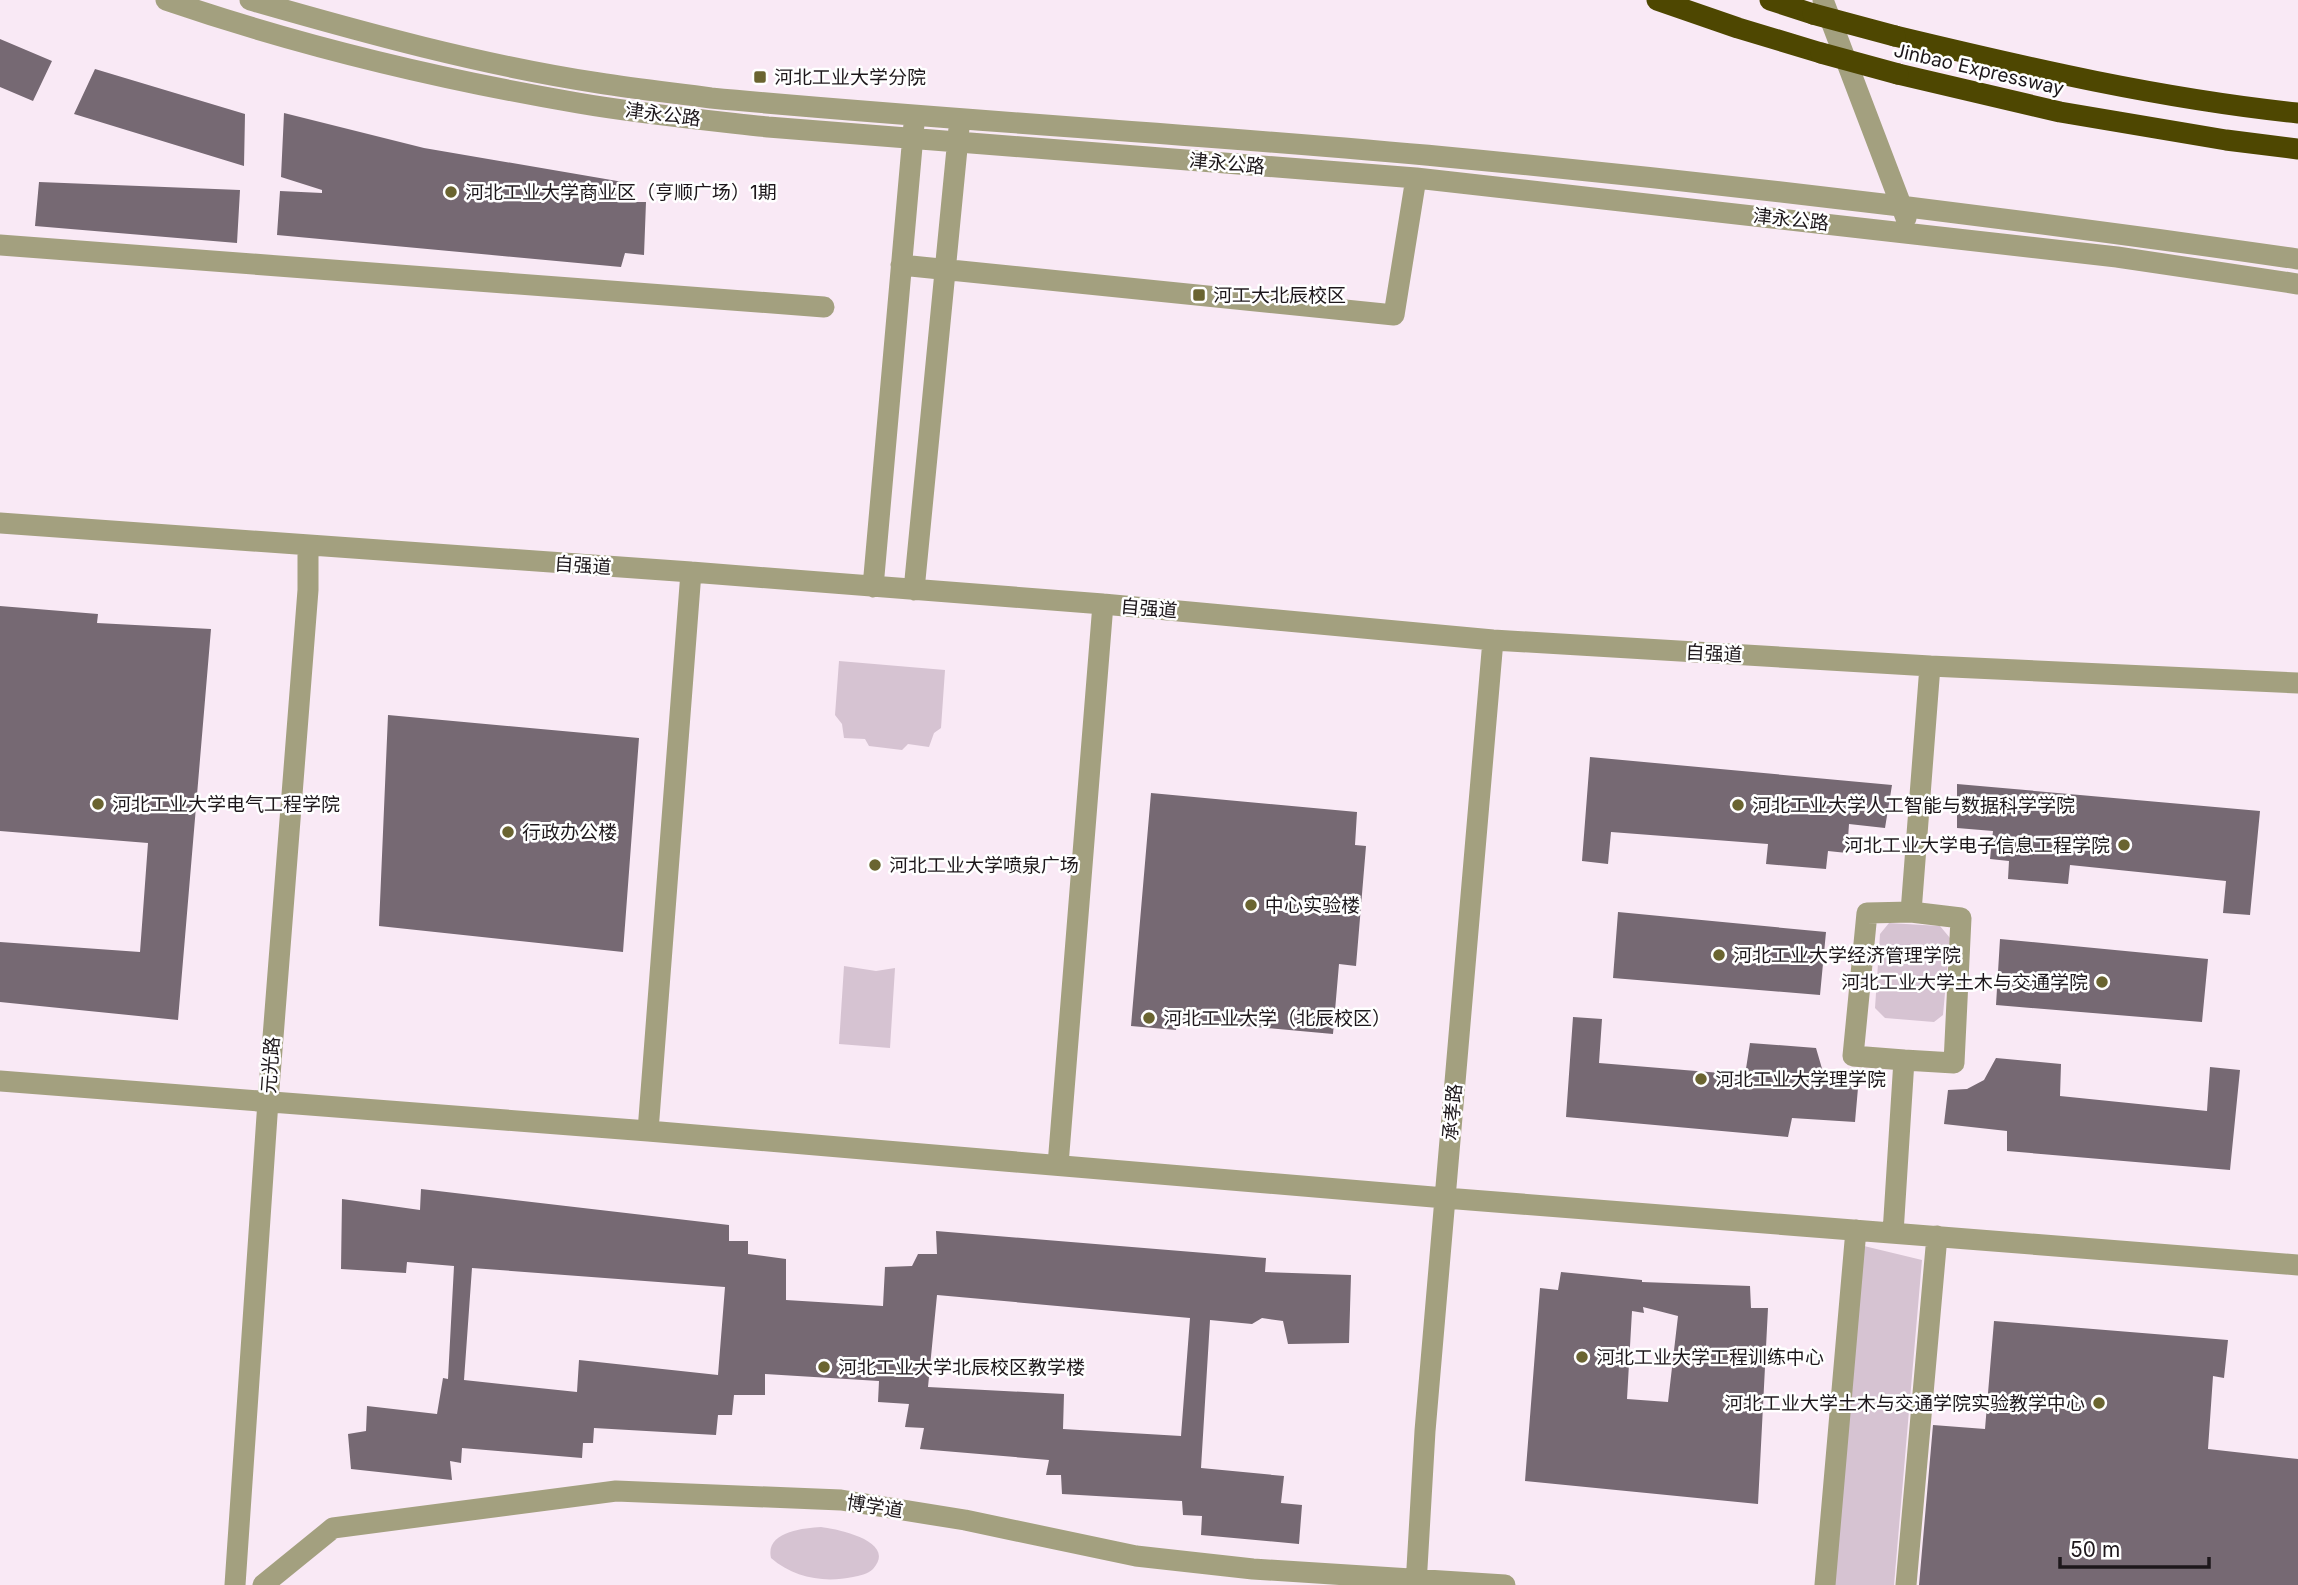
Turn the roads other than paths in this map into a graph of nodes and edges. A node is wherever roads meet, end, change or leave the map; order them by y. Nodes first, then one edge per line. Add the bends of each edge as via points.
1 (166, 0) edge
2 (250, 0) edge
3 (1657, 0) edge
4 (1770, 0) edge
5 (1818, 7) edge
6 (2298, 113) edge
7 (915, 115) junction
8 (960, 118) junction
9 (913, 138) junction
10 (958, 141) junction
11 (2298, 149) edge
12 (1416, 178) junction
13 (1902, 208) junction
14 (1912, 232) junction
15 (0, 245) edge
16 (2298, 259) edge
17 (901, 265) junction
18 (945, 270) junction
19 (2298, 284) edge
20 (824, 307) dead end
21 (0, 523) edge
22 (308, 545) junction
23 (691, 572) junction
24 (873, 587) junction
25 (914, 590) junction
26 (1103, 604) junction
27 (1493, 640) junction
28 (1930, 666) junction
29 (2298, 683) edge
30 (1911, 912) junction
31 (1904, 1060) junction
32 (0, 1081) edge
33 (268, 1101) junction
34 (648, 1131) junction
35 (1058, 1164) junction
36 (1445, 1198) junction
37 (1856, 1230) junction
38 (1893, 1233) junction
39 (1937, 1236) junction
40 (2298, 1265) edge
41 (1416, 1581) edge
42 (235, 1585) edge
43 (263, 1585) edge
44 (1505, 1585) edge
45 (1825, 1585) edge
46 (1906, 1585) edge

1 - 9 street, 津永公路 via 363,58 579,103 768,127
2 - 7 street, 津永公路 via 455,55 597,83 711,98
3 - 11 highway, Jinbao Expressway, bridge via 1898,74 2060,112
4 - 5 highway, Jinbao Expressway
5 - 6 highway, Jinbao Expressway, bridge via 1895,36 2008,63 2245,108
5 - 13 street
7 - 8 street, 津永公路
7 - 9 street
8 - 10 street
8 - 13 street, 津永公路 via 1446,157
9 - 10 street, 津永公路
9 - 17 street
10 - 12 street, 津永公路
10 - 18 street
12 - 14 street, 津永公路
12 - 18 street via 1394,315
13 - 14 street
13 - 16 street, 津永公路
14 - 19 street, 津永公路
15 - 20 street
17 - 18 street
17 - 24 street
18 - 25 street
21 - 22 street, 自强道
22 - 23 street, 自强道
22 - 33 street, 元光路
23 - 24 street, 自强道
23 - 34 street
24 - 25 street, 自强道
25 - 26 street, 自强道
26 - 27 street, 自强道
26 - 35 street
27 - 28 street, 自强道
27 - 36 street, 承孝路
28 - 29 street, 自强道
28 - 30 street
30 - 31 street via 1867,913 1853,1056
30 - 31 street via 1961,918 1954,1063
31 - 38 street
32 - 33 street
33 - 34 street
33 - 42 street, 元光路
34 - 35 street
35 - 36 street
36 - 37 street
36 - 41 street, 承孝路
37 - 38 street
37 - 45 street
38 - 39 street
39 - 40 street
39 - 46 street
41 - 43 street, 博学道 via 1136,1556 841,1500 616,1491 333,1528
41 - 44 street, 博学道

